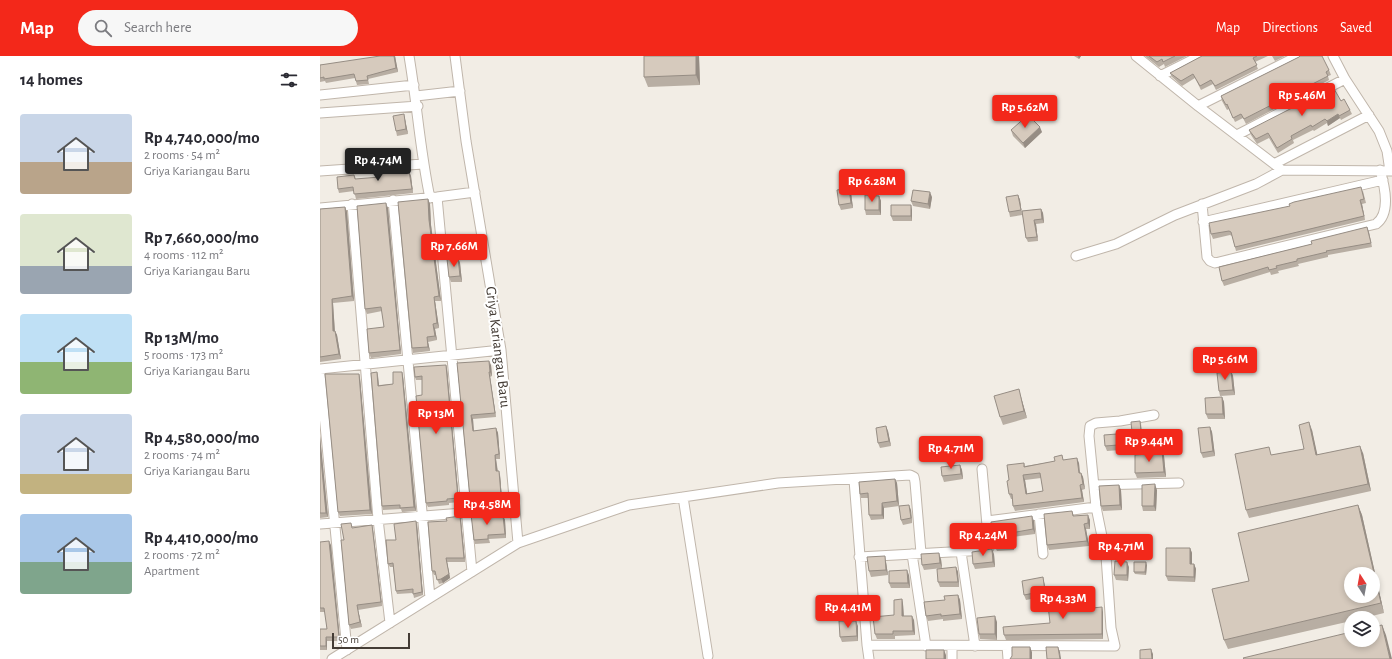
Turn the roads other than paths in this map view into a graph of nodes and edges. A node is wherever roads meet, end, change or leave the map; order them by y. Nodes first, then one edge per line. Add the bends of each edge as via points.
1 (409, 56) edge
2 (455, 56) edge
3 (1136, 56) edge
4 (1200, 56) edge
5 (1298, 56) edge
6 (1333, 56) edge
7 (1160, 76) junction
8 (1345, 79) junction
9 (414, 85) junction
10 (460, 91) junction
11 (320, 95) edge
12 (416, 96) junction
13 (418, 106) junction
14 (1198, 106) junction
15 (320, 113) edge
16 (1369, 115) junction
17 (1237, 135) junction
18 (423, 164) junction
19 (1274, 164) junction
20 (1282, 170) junction
21 (1380, 170) junction
22 (320, 171) edge
23 (1391, 171) edge
24 (1383, 180) junction
25 (475, 192) junction
26 (433, 198) junction
27 (393, 200) junction
28 (352, 204) junction
29 (1202, 204) junction
30 (320, 208) edge
31 (1203, 222) junction
32 (1076, 256) dead end
33 (501, 350) junction
34 (452, 355) junction
35 (408, 360) junction
36 (365, 364) junction
37 (320, 369) edge
38 (320, 374) edge
39 (1154, 415) dead end
40 (982, 469) dead end
41 (854, 480) junction
42 (1179, 482) dead end
43 (1094, 485) junction
44 (683, 497) junction
45 (1096, 507) junction
46 (515, 508) junction
47 (466, 512) junction
48 (1039, 514) junction
49 (422, 516) junction
50 (378, 519) junction
51 (986, 521) junction
52 (334, 523) junction
53 (320, 524) edge
54 (518, 543) junction
55 (961, 552) junction
56 (916, 554) junction
57 (1044, 554) dead end
58 (859, 557) junction
59 (472, 572) junction
60 (430, 598) junction
61 (390, 623) junction
62 (867, 645) junction
63 (926, 646) junction
64 (952, 646) junction
65 (975, 646) junction
66 (1007, 646) junction
67 (347, 650) junction
68 (708, 656) dead end
69 (332, 659) edge
70 (869, 659) edge
71 (952, 659) edge
72 (1008, 659) edge

1 - 9 street
2 - 10 street, Griya Kariangau Baru
3 - 7 street
4 - 7 street
5 - 14 street
6 - 8 street
7 - 14 street
8 - 16 street
8 - 17 street
9 - 11 street
9 - 12 street
10 - 12 street
10 - 25 street, Griya Kariangau Baru
12 - 13 street
13 - 15 street
13 - 18 street
14 - 17 street
16 - 19 street
16 - 23 street via 1387,151
17 - 19 street
18 - 22 street
18 - 26 street
19 - 20 street
20 - 21 street
20 - 29 street via 1256,184
21 - 23 street
21 - 24 street
24 - 31 street
24 - 31 street via 1385,212 1382,220 1376,224 1215,263 1210,262 1207,257
25 - 26 street
25 - 33 street, Griya Kariangau Baru
26 - 27 street
26 - 34 street
27 - 28 street
27 - 35 street
28 - 30 street
28 - 36 street
29 - 31 street
29 - 32 street via 1116,244
33 - 34 street
33 - 46 street, Griya Kariangau Baru
34 - 35 street
34 - 47 street
35 - 36 street
35 - 49 street
36 - 37 street
36 - 50 street
38 - 52 street
39 - 43 street via 1090,426
40 - 51 street
41 - 44 street via 778,483
41 - 56 street via 910,475 914,477
41 - 58 street
42 - 43 street
43 - 45 street
44 - 54 street via 629,505
44 - 68 street
45 - 48 street
45 - 66 street via 1106,556 1111,628 1115,646
46 - 47 street
46 - 54 street, Griya Kariangau Baru
47 - 49 street
47 - 59 street
48 - 51 street
48 - 57 street
49 - 50 street
49 - 60 street
50 - 52 street
50 - 61 street
51 - 55 street via 989,548 985,551
52 - 53 street
52 - 67 street
54 - 59 street
55 - 56 street
55 - 65 street
56 - 58 street
56 - 63 street
58 - 62 street
59 - 60 street
60 - 61 street
61 - 67 street
62 - 63 street
62 - 70 street
63 - 64 street
64 - 65 street
64 - 71 street
65 - 66 street
66 - 72 street
67 - 69 street

